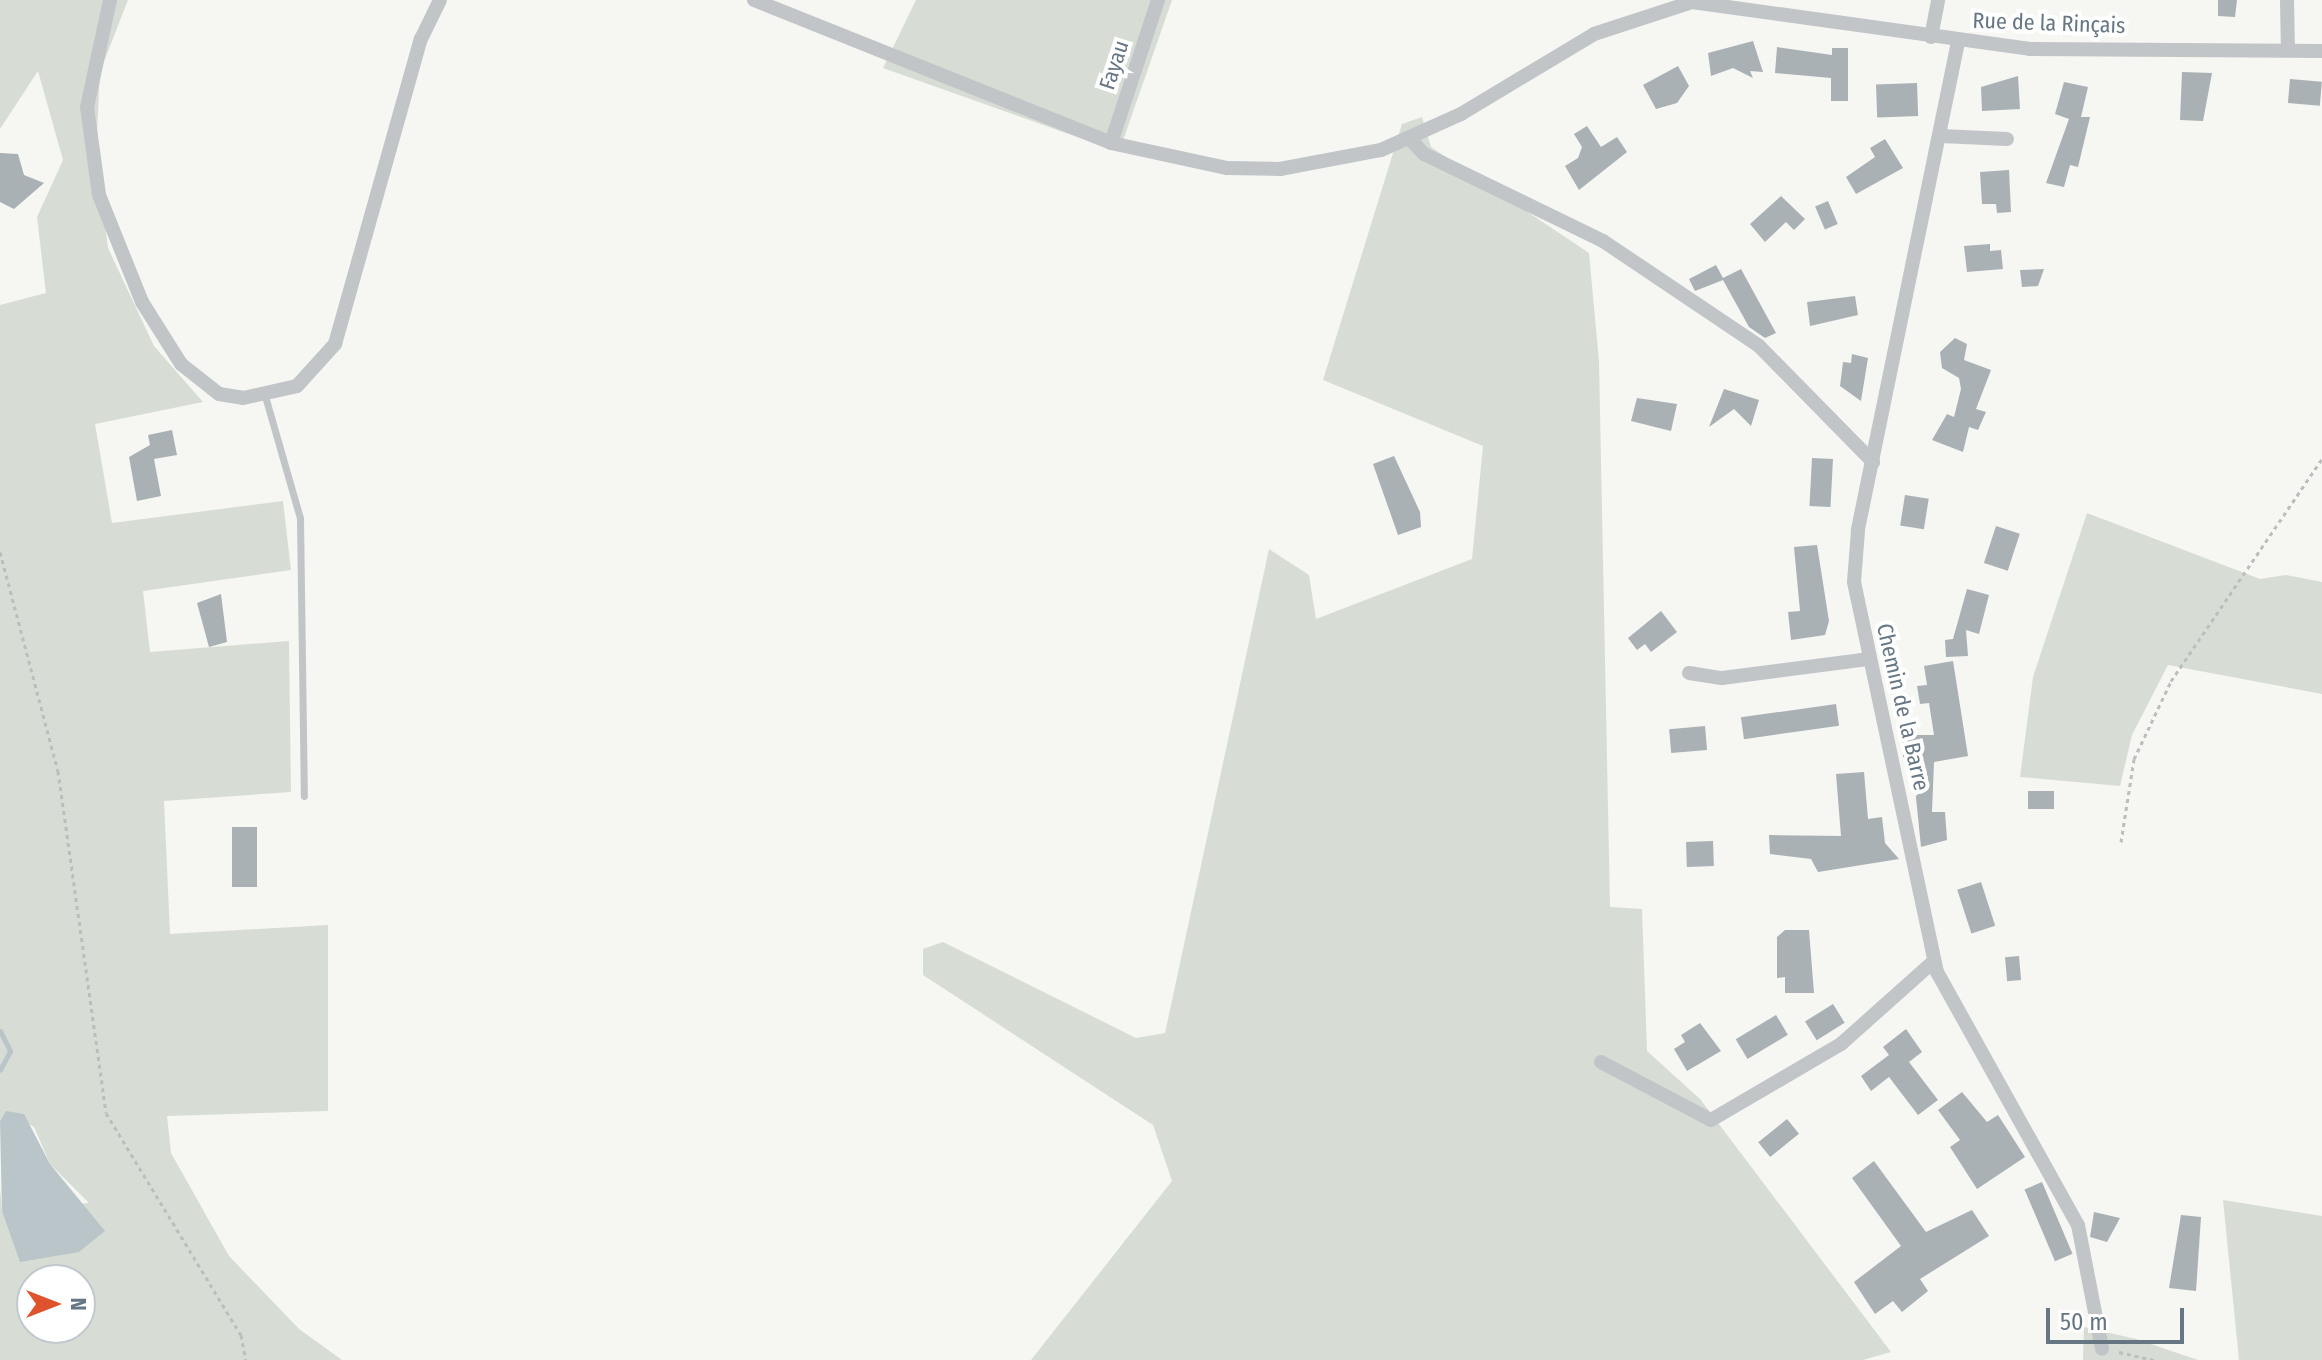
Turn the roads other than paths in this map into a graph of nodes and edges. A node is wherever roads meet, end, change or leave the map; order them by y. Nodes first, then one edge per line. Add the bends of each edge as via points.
1 (110, 0) edge
2 (440, 0) edge
3 (754, 0) edge
4 (1158, 0) edge
5 (1938, 0) edge
6 (2287, 0) edge
7 (1931, 37) junction
8 (1958, 42) junction
9 (2288, 50) junction
10 (2322, 51) edge
11 (1941, 136) junction
12 (1410, 139) junction
13 (2007, 139) dead end
14 (1111, 143) junction
15 (265, 396) junction
16 (1873, 462) junction
17 (1868, 659) junction
18 (1689, 673) dead end
19 (304, 796) dead end
20 (1934, 961) junction
21 (1601, 1062) dead end
22 (2102, 1349) road end

1 - 15 street via 87,107 89,156 114,234 142,302 195,381 219,394
2 - 15 street via 421,39 335,344 297,386
3 - 14 street, Rue de la Rinçais
4 - 14 street, Fayau
5 - 7 street
6 - 9 street
7 - 8 street, Rue de la Rinçais
7 - 12 street, Rue de la Rinçais via 1715,2 1636,15
8 - 9 street, Rue de la Rinçais
8 - 11 street, Chemin de la Barre
9 - 10 street, Rue de la Rinçais
11 - 13 street
11 - 16 street, Chemin de la Barre
12 - 14 street, Rue de la Rinçais via 1350,159 1280,169 1188,163
12 - 16 street via 1424,154 1603,241 1759,346
15 - 19 lane via 300,518
16 - 17 street, Chemin de la Barre via 1854,582
17 - 18 street via 1722,678
17 - 20 street, Chemin de la Barre
20 - 21 street via 1841,1044 1711,1120
20 - 22 street, Chemin de la Barre via 1971,1044 2078,1225

